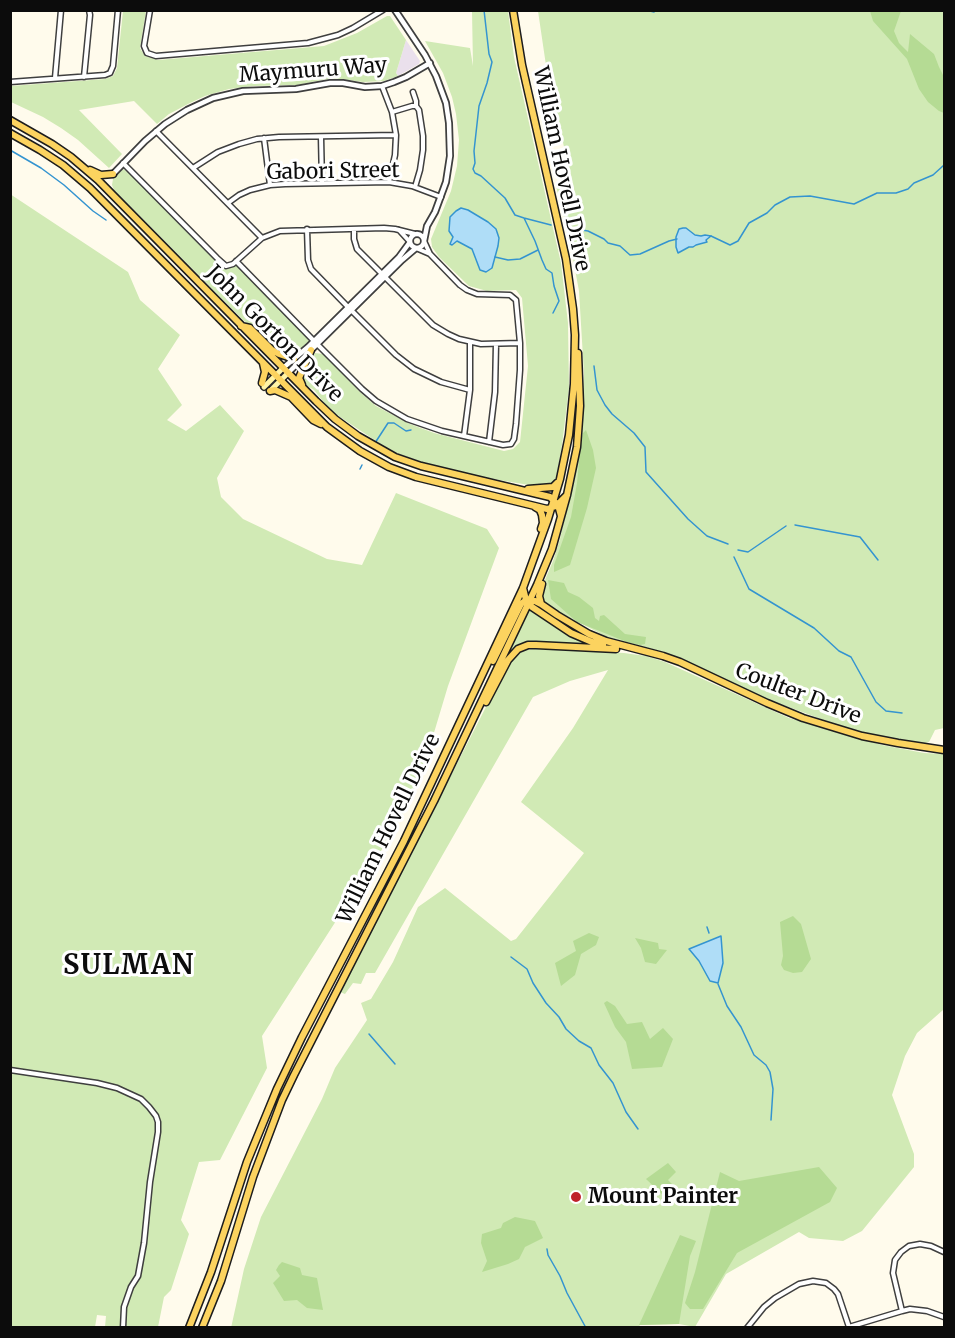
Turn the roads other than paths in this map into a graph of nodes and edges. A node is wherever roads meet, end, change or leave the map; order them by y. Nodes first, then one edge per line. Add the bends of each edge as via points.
1 (61, 10) edge
2 (88, 10) edge
3 (118, 10) edge
4 (150, 10) edge
5 (383, 10) edge
6 (395, 10) edge
7 (513, 10) edge
8 (430, 63) junction
9 (84, 77) junction
10 (55, 79) junction
11 (10, 82) edge
12 (382, 86) junction
13 (413, 92) dead end
14 (416, 106) junction
15 (392, 112) junction
16 (10, 120) edge
17 (156, 131) junction
18 (10, 133) edge
19 (396, 135) junction
20 (321, 137) junction
21 (264, 138) junction
22 (123, 163) junction
23 (193, 168) junction
24 (87, 170) junction
25 (112, 174) junction
26 (389, 182) junction
27 (322, 183) junction
28 (270, 185) junction
29 (415, 187) junction
30 (110, 191) junction
31 (441, 197) junction
32 (228, 203) junction
33 (428, 226) junction
34 (354, 229) junction
35 (307, 230) junction
36 (398, 230) junction
37 (415, 234) junction
38 (262, 238) junction
39 (424, 241) junction
40 (410, 242) junction
41 (416, 248) junction
42 (430, 254) junction
43 (236, 261) junction
44 (383, 275) junction
45 (350, 309) junction
46 (241, 326) junction
47 (575, 334) junction
48 (316, 342) junction
49 (470, 342) junction
50 (520, 343) junction
51 (496, 344) junction
52 (311, 350) junction
53 (294, 358) junction
54 (263, 363) junction
55 (286, 370) junction
56 (278, 378) junction
57 (266, 388) junction
58 (304, 389) junction
59 (470, 390) junction
60 (327, 427) junction
61 (464, 436) junction
62 (489, 442) junction
63 (560, 479) junction
64 (521, 490) junction
65 (567, 495) junction
66 (554, 504) junction
67 (533, 505) junction
68 (561, 517) junction
69 (552, 549) junction
70 (536, 553) junction
71 (523, 588) junction
72 (528, 601) junction
73 (541, 604) junction
74 (616, 649) junction
75 (645, 651) junction
76 (478, 684) junction
77 (945, 750) edge
78 (434, 801) junction
79 (10, 1070) edge
80 (945, 1252) edge
81 (902, 1311) junction
82 (945, 1317) edge
83 (189, 1327) edge
84 (848, 1327) edge
85 (123, 1328) edge
86 (202, 1328) edge
87 (747, 1328) edge

1 - 10 street
2 - 9 street
3 - 9 street via 113,69 107,75
4 - 5 street via 144,46 154,56 308,43 338,35
6 - 8 street
7 - 47 main road, William Hovell Drive via 566,259
8 - 12 street, Maymuru Way
8 - 31 street via 448,111 450,130 449,165
9 - 10 street
10 - 11 street
12 - 15 street
12 - 17 street, Maymuru Way via 330,83 235,93 192,107
13 - 14 street
14 - 15 street
14 - 29 street via 423,143
15 - 19 street
16 - 24 main road, John Gorton Drive
17 - 22 street, Maymuru Way
17 - 23 street
18 - 54 main road, John Gorton Drive via 63,165 90,188
19 - 20 street
19 - 26 street
20 - 21 street
20 - 27 street
21 - 23 street via 224,149
21 - 28 street
22 - 25 street, Maymuru Way
22 - 43 street via 223,264
23 - 32 street
24 - 25 main road
24 - 30 main road, John Gorton Drive
25 - 30 main road
26 - 27 street, Gabori Street
26 - 29 street, Gabori Street
27 - 28 street, Gabori Street
28 - 32 street, Gabori Street via 244,192
29 - 31 street, Gabori Street
30 - 46 main road, John Gorton Drive
31 - 33 street
32 - 38 street
33 - 37 street
33 - 39 street
34 - 35 street
34 - 36 street
34 - 44 street via 357,249
35 - 38 street via 279,231
35 - 45 street via 311,269
36 - 37 street
36 - 40 street
37 - 39 street
37 - 40 street
38 - 43 street
39 - 41 street
39 - 42 street
40 - 41 street
40 - 44 street
41 - 42 street
41 - 44 street
42 - 50 street via 467,290 514,298
43 - 48 street
44 - 45 street
44 - 49 street via 433,325
45 - 48 street
45 - 59 street via 407,365 441,382
46 - 53 main road via 250,328 272,350
46 - 55 main road, John Gorton Drive
47 - 63 main road, William Hovell Drive via 572,410
47 - 65 main road, William Hovell Drive via 580,406
48 - 52 street
48 - 53 street
48 - 61 street via 362,389 391,411 424,426
49 - 51 street
49 - 59 street
50 - 51 street
50 - 62 street via 514,439 509,445
51 - 62 street
52 - 55 street
52 - 58 main road via 299,378
53 - 55 street
54 - 56 main road, John Gorton Drive
54 - 57 main road
55 - 56 main road
55 - 58 main road, John Gorton Drive
56 - 57 main road
56 - 60 main road, John Gorton Drive
57 - 60 main road via 291,397 313,420
58 - 64 main road, John Gorton Drive via 340,423 394,457
59 - 61 street
60 - 67 main road, John Gorton Drive via 389,467
61 - 62 street
63 - 64 main road via 553,487
63 - 66 main road, William Hovell Drive
64 - 66 main road, John Gorton Drive via 550,497
65 - 66 main road
65 - 68 main road, William Hovell Drive
66 - 67 main road, John Gorton Drive via 547,509
66 - 68 main road
66 - 70 main road, William Hovell Drive
67 - 70 main road via 540,510 543,523
68 - 69 main road, William Hovell Drive
69 - 72 main road, William Hovell Drive
69 - 73 main road via 540,589
70 - 71 main road, William Hovell Drive
71 - 72 main road
71 - 76 main road, William Hovell Drive
72 - 73 main road, Coulter Drive
72 - 74 main road, Coulter Drive via 571,633
72 - 76 main road via 521,604 486,677
72 - 78 main road, William Hovell Drive
73 - 75 main road, Coulter Drive via 589,634
74 - 75 main road, Coulter Drive
74 - 78 main road via 528,645 514,652
75 - 77 main road, Coulter Drive via 680,662 800,716 862,736
76 - 83 main road, William Hovell Drive via 404,841 277,1089
78 - 86 main road, William Hovell Drive via 282,1100
79 - 85 street via 117,1088 141,1099 156,1116 158,1132 144,1243 138,1276 124,1307
80 - 81 street via 920,1244 909,1246 895,1260 893,1273
81 - 82 street via 918,1310
81 - 84 street
84 - 87 street via 838,1294 826,1283 813,1281 775,1298

